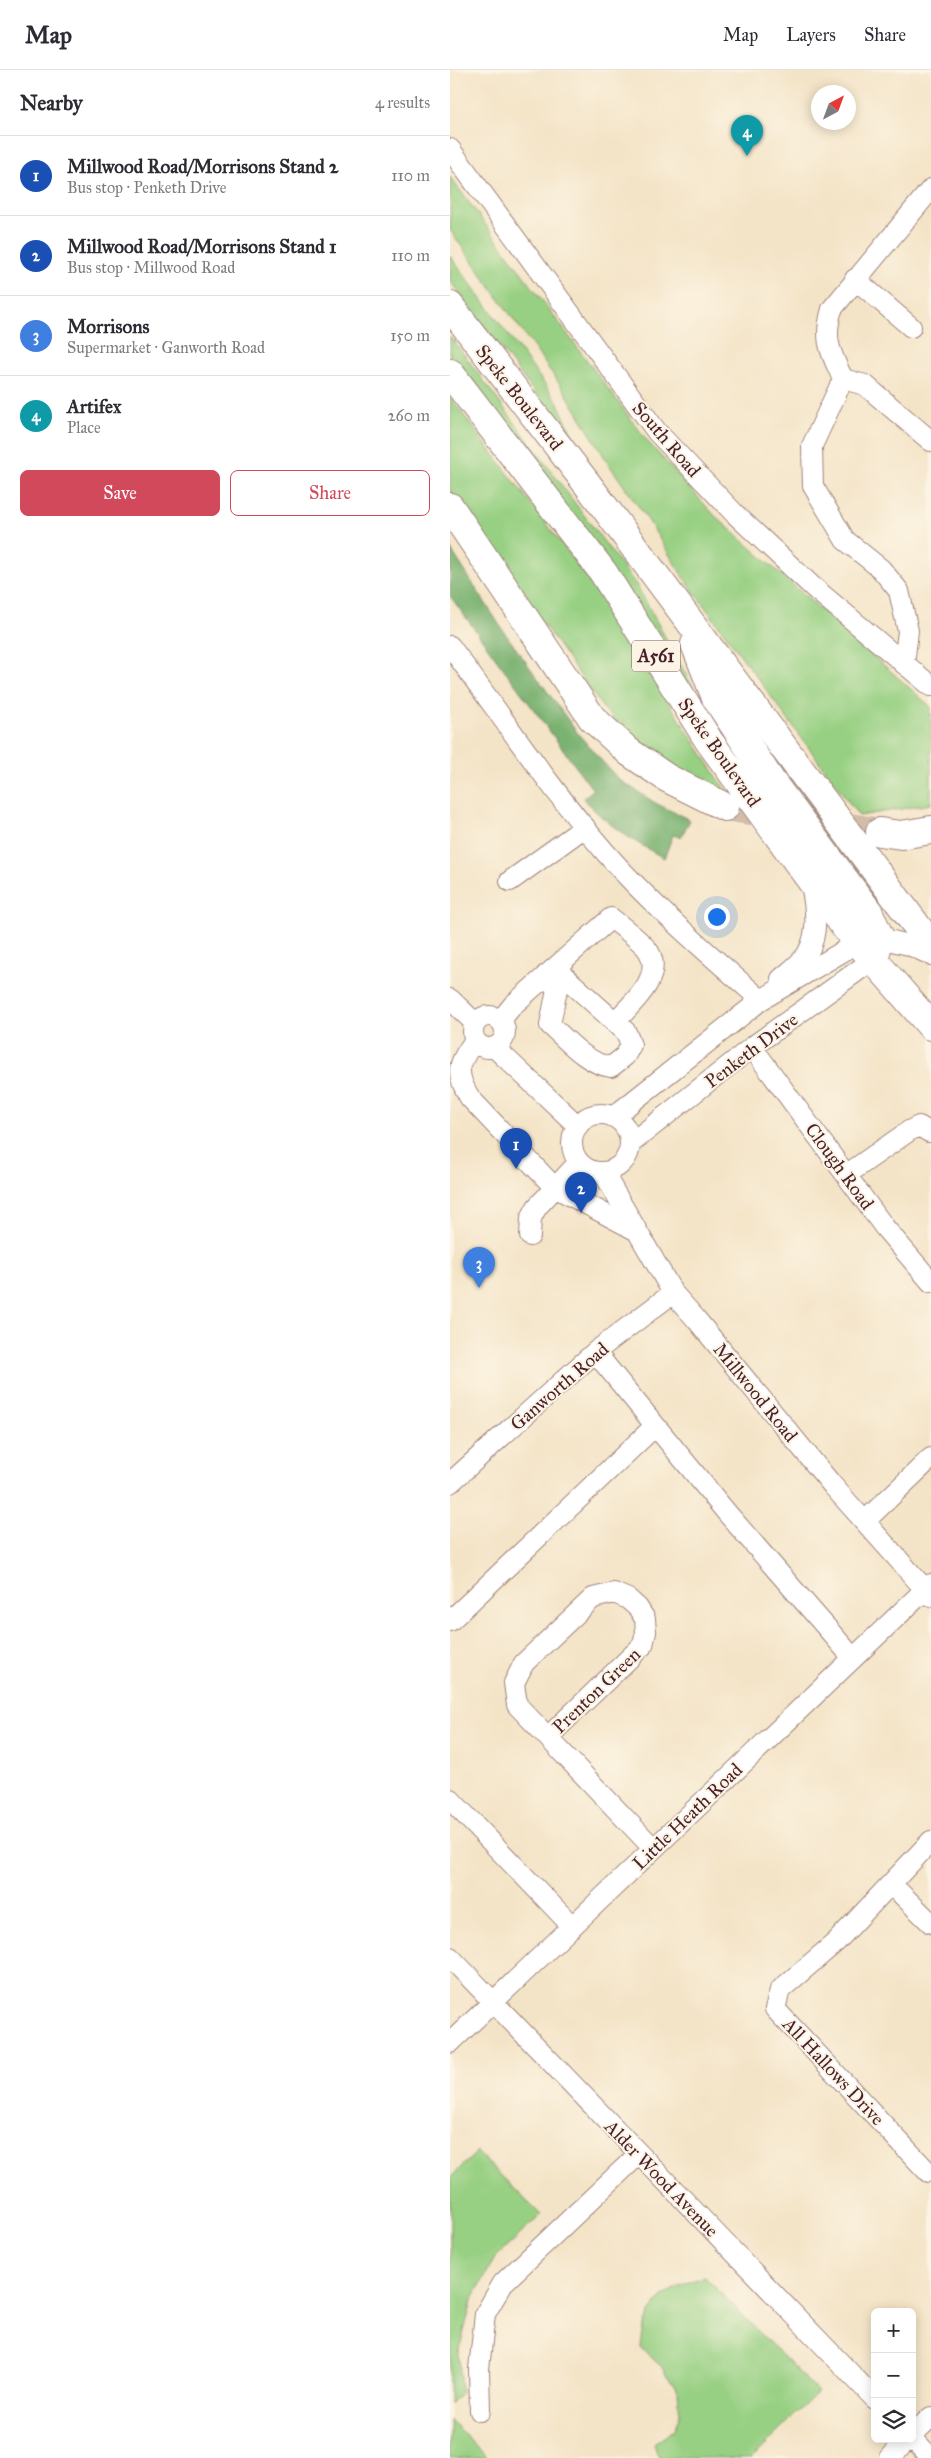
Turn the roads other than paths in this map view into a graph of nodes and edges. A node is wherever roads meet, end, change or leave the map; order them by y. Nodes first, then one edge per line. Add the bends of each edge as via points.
1 (450, 149) edge
2 (931, 189) edge
3 (855, 278) junction
4 (450, 306) edge
5 (912, 327) dead end
6 (450, 373) edge
7 (843, 379) junction
8 (931, 441) edge
9 (450, 506) edge
10 (682, 612) junction
11 (450, 646) edge
12 (904, 664) junction
13 (931, 686) edge
14 (725, 807) tunnel mouth
15 (585, 827) junction
16 (931, 830) edge
17 (880, 832) tunnel mouth
18 (810, 880) junction
19 (510, 881) dead end
20 (931, 945) edge
21 (871, 946) junction
22 (931, 955) edge
23 (550, 972) junction
24 (761, 1000) junction
25 (451, 1001) edge
26 (500, 1021) junction
27 (615, 1022) junction
28 (931, 1026) edge
29 (475, 1031) junction
30 (494, 1047) junction
31 (752, 1047) junction
32 (614, 1117) junction
33 (578, 1126) junction
34 (929, 1132) dead end
35 (630, 1144) junction
36 (579, 1162) junction
37 (603, 1172) junction
38 (846, 1174) junction
39 (554, 1187) junction
40 (637, 1230) junction
41 (530, 1236) dead end
42 (931, 1282) edge
43 (673, 1293) junction
44 (596, 1352) junction
45 (655, 1426) junction
46 (931, 1458) edge
47 (450, 1483) edge
48 (865, 1521) junction
49 (929, 1590) edge
50 (450, 1621) edge
51 (852, 1658) junction
52 (548, 1736) junction
53 (450, 1799) edge
54 (931, 1841) edge
55 (654, 1848) junction
56 (891, 1884) junction
57 (931, 1923) edge
58 (572, 1926) junction
59 (450, 1957) edge
60 (493, 2002) junction
61 (450, 2043) edge
62 (639, 2154) junction
63 (926, 2174) edge
64 (874, 2398) edge
65 (480, 2411) dead end
66 (931, 2417) edge
67 (916, 2433) edge
68 (916, 2441) edge
69 (904, 2443) edge
70 (890, 2458) edge
71 (931, 2458) edge

1 - 12 street, South Road via 657,432 813,587
2 - 3 street
3 - 5 street
3 - 7 street via 832,309 826,329 830,351
4 - 10 highway, Speke Boulevard / A561
6 - 18 highway, Speke Boulevard / A561 via 603,572 709,742
7 - 8 street via 865,385
7 - 12 street via 812,446 813,486 845,540 881,569 899,591 908,631
9 - 14 highway via 592,718 629,752 667,778
10 - 20 highway, Speke Boulevard / A561
10 - 21 highway, A561 via 716,698 770,780 868,911
11 - 15 street
12 - 13 street, South Road
15 - 19 street
15 - 24 street via 660,911
16 - 17 highway via 901,835
18 - 21 highway, Speke Boulevard / A561
18 - 24 street, Penketh Drive via 815,906 815,933 806,954
21 - 22 street via 909,945
21 - 24 street, Penketh Drive
21 - 28 highway, Speke Boulevard / A561
21 - 31 street, Penketh Drive
23 - 26 street
23 - 27 street
23 - 27 street via 557,989 550,1025 601,1066 611,1067 626,1056 631,1045 626,1032
23 - 27 street via 611,918 618,923 649,952 652,964 651,977 641,993
24 - 32 street, Penketh Drive
25 - 29 street
26 - 29 street via 484,1017
26 - 30 street via 504,1036
29 - 30 street via 483,1047
29 - 39 street via 459,1064 460,1082 470,1098
30 - 33 street
31 - 35 street, Penketh Drive
31 - 38 street, Clough Road
32 - 33 street via 594,1116
32 - 35 street via 622,1123
33 - 36 street via 572,1144
34 - 38 street via 919,1126 909,1130
35 - 37 street, Penketh Drive via 622,1163
36 - 37 street via 593,1171
36 - 39 street
37 - 40 street, Millwood Road
38 - 42 street, Clough Road via 885,1228
39 - 40 street
39 - 41 street via 537,1207
40 - 43 street, Millwood Road
43 - 44 street, Ganworth Road
43 - 48 street, Millwood Road
44 - 45 street
44 - 47 street, Ganworth Road
45 - 50 street
45 - 51 street
46 - 48 street
48 - 49 street, Millwood Road
49 - 51 street, Little Heath Road
51 - 55 street, Little Heath Road
52 - 52 street, Prenton Green via 517,1705 514,1683 524,1663 593,1598 614,1593 628,1599 645,1619 643,1645
52 - 55 street, Prenton Green
53 - 58 street
54 - 56 street, All Hallows Drive
55 - 58 street, Little Heath Road
56 - 57 street
56 - 63 street, All Hallows Drive via 836,1942 780,1990 775,2009
58 - 60 street, Little Heath Road
59 - 60 street, Alder Wood Avenue
60 - 61 street, Little Heath Road
60 - 62 street, Alder Wood Avenue
62 - 64 street, Alder Wood Avenue
62 - 65 street via 503,2283 485,2314 479,2369
66 - 67 street
68 - 71 street
69 - 70 street

